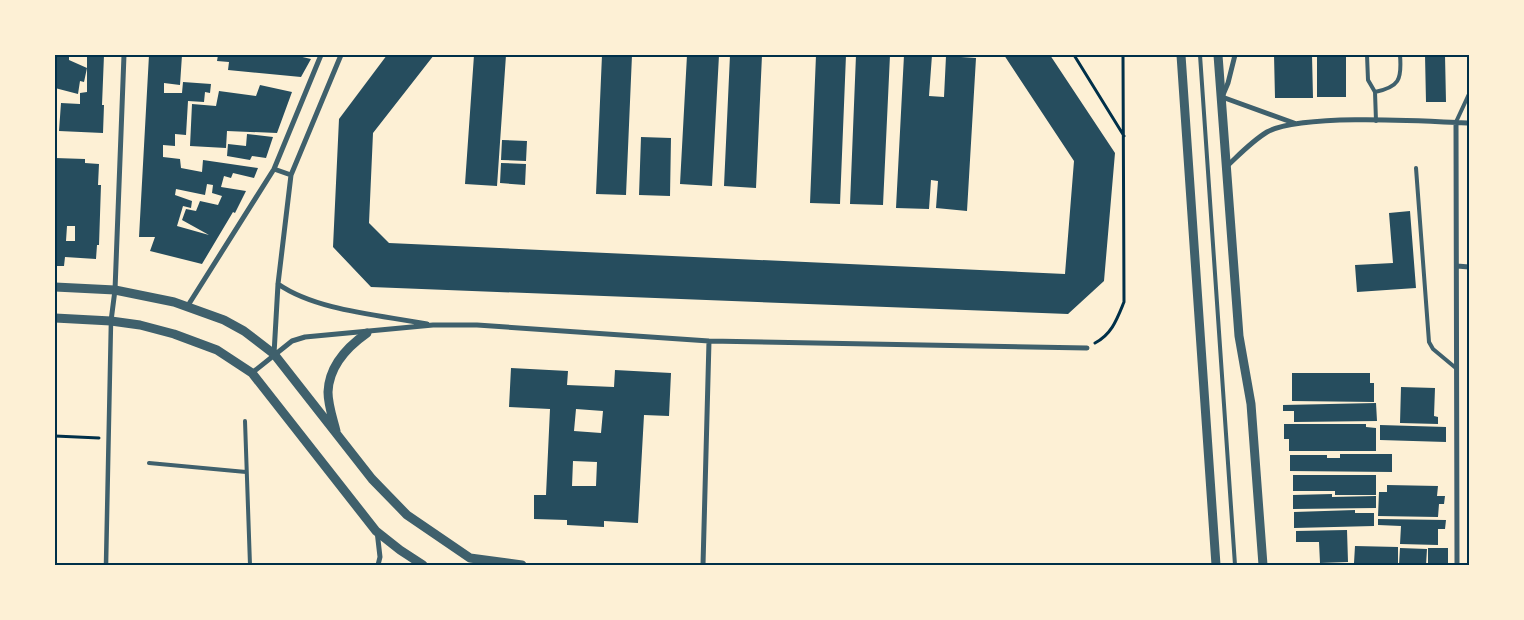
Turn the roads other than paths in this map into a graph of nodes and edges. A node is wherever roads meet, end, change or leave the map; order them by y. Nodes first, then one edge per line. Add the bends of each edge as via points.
1 (124, 55) edge
2 (321, 55) edge
3 (342, 55) edge
4 (1181, 55) edge
5 (1200, 55) edge
6 (1218, 55) edge
7 (1235, 55) edge
8 (1367, 55) edge
9 (1400, 55) edge
10 (1375, 92) junction
11 (1469, 94) edge
12 (1222, 97) junction
13 (1376, 121) junction
14 (1456, 122) junction
15 (1295, 123) junction
16 (1469, 123) edge
17 (1226, 167) junction
18 (1416, 168) dead end
19 (274, 169) junction
20 (291, 175) junction
21 (1456, 266) junction
22 (1469, 268) edge
23 (278, 284) junction
24 (55, 287) edge
25 (115, 290) junction
26 (187, 307) junction
27 (55, 318) edge
28 (111, 321) junction
29 (433, 325) junction
30 (367, 333) junction
31 (708, 340) junction
32 (1087, 348) road end
33 (274, 354) junction
34 (1457, 369) junction
35 (252, 373) junction
36 (245, 421) dead end
37 (336, 434) junction
38 (149, 463) dead end
39 (246, 472) junction
40 (376, 531) junction
41 (470, 562) edge
42 (106, 565) edge
43 (250, 565) edge
44 (378, 565) edge
45 (423, 565) edge
46 (522, 565) edge
47 (703, 565) edge
48 (1216, 565) edge
49 (1235, 565) edge
50 (1263, 565) edge
51 (1457, 565) edge

1 - 25 street
2 - 19 street
3 - 20 street
4 - 48 street
5 - 49 lane
6 - 12 street
7 - 12 street
8 - 10 lane via 1368,80
9 - 10 lane via 1402,69 1399,79 1391,88
10 - 13 lane
11 - 14 lane
12 - 15 street
12 - 17 street
13 - 14 street
13 - 15 street
14 - 16 street
14 - 21 street
15 - 17 street via 1267,132
17 - 50 street via 1239,336 1251,404
18 - 34 lane via 1429,342
19 - 20 street
19 - 26 street
20 - 23 street
21 - 22 street
21 - 34 street
23 - 29 street via 314,303
23 - 33 street
24 - 25 street
25 - 26 street
25 - 28 street
26 - 33 street via 224,320
27 - 28 street
28 - 35 street via 174,334 217,350
28 - 42 street
29 - 30 street
29 - 31 street
30 - 33 street via 305,337 292,341
30 - 37 street via 352,343 332,370 328,393
31 - 32 street
31 - 47 street
33 - 35 street
33 - 37 street
34 - 51 street
35 - 40 street
36 - 39 lane
37 - 41 street via 407,514
38 - 39 lane
39 - 43 lane
40 - 44 street
40 - 45 street
41 - 46 street

